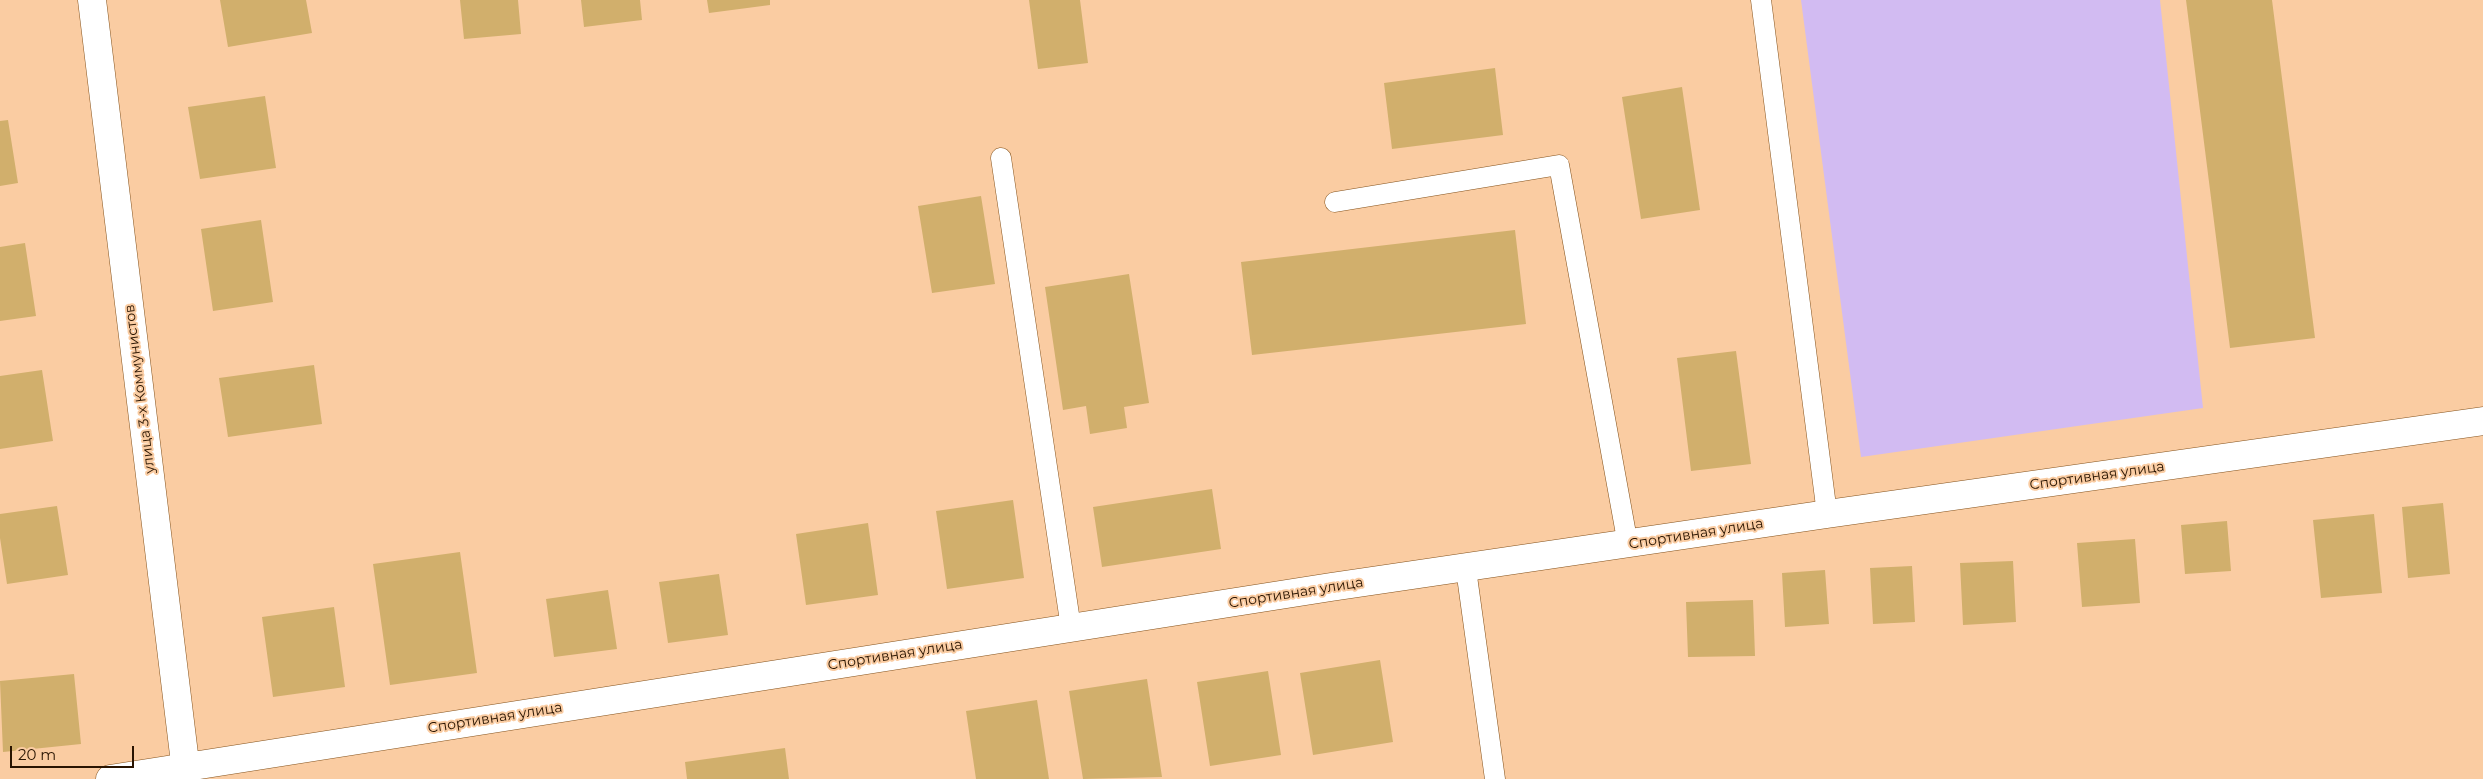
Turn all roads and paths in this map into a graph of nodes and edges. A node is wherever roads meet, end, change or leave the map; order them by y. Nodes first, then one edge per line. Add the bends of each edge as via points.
1 (92, 0) edge
2 (1761, 0) edge
3 (1001, 158) dead end
4 (1335, 202) dead end
5 (2483, 421) edge
6 (1826, 514) junction
7 (1628, 544) junction
8 (1466, 569) junction
9 (1072, 628) junction
10 (186, 773) edge
11 (110, 779) edge
12 (1495, 779) edge

1 - 10 street, улица 3-х Коммунистов
2 - 6 lane
3 - 9 lane
4 - 7 lane via 1559,165
5 - 6 street, Спортивная улица
6 - 7 street, Спортивная улица
7 - 8 street, Спортивная улица
8 - 9 street, Спортивная улица
8 - 12 lane
9 - 10 street, Спортивная улица
10 - 11 street, Спортивная улица

